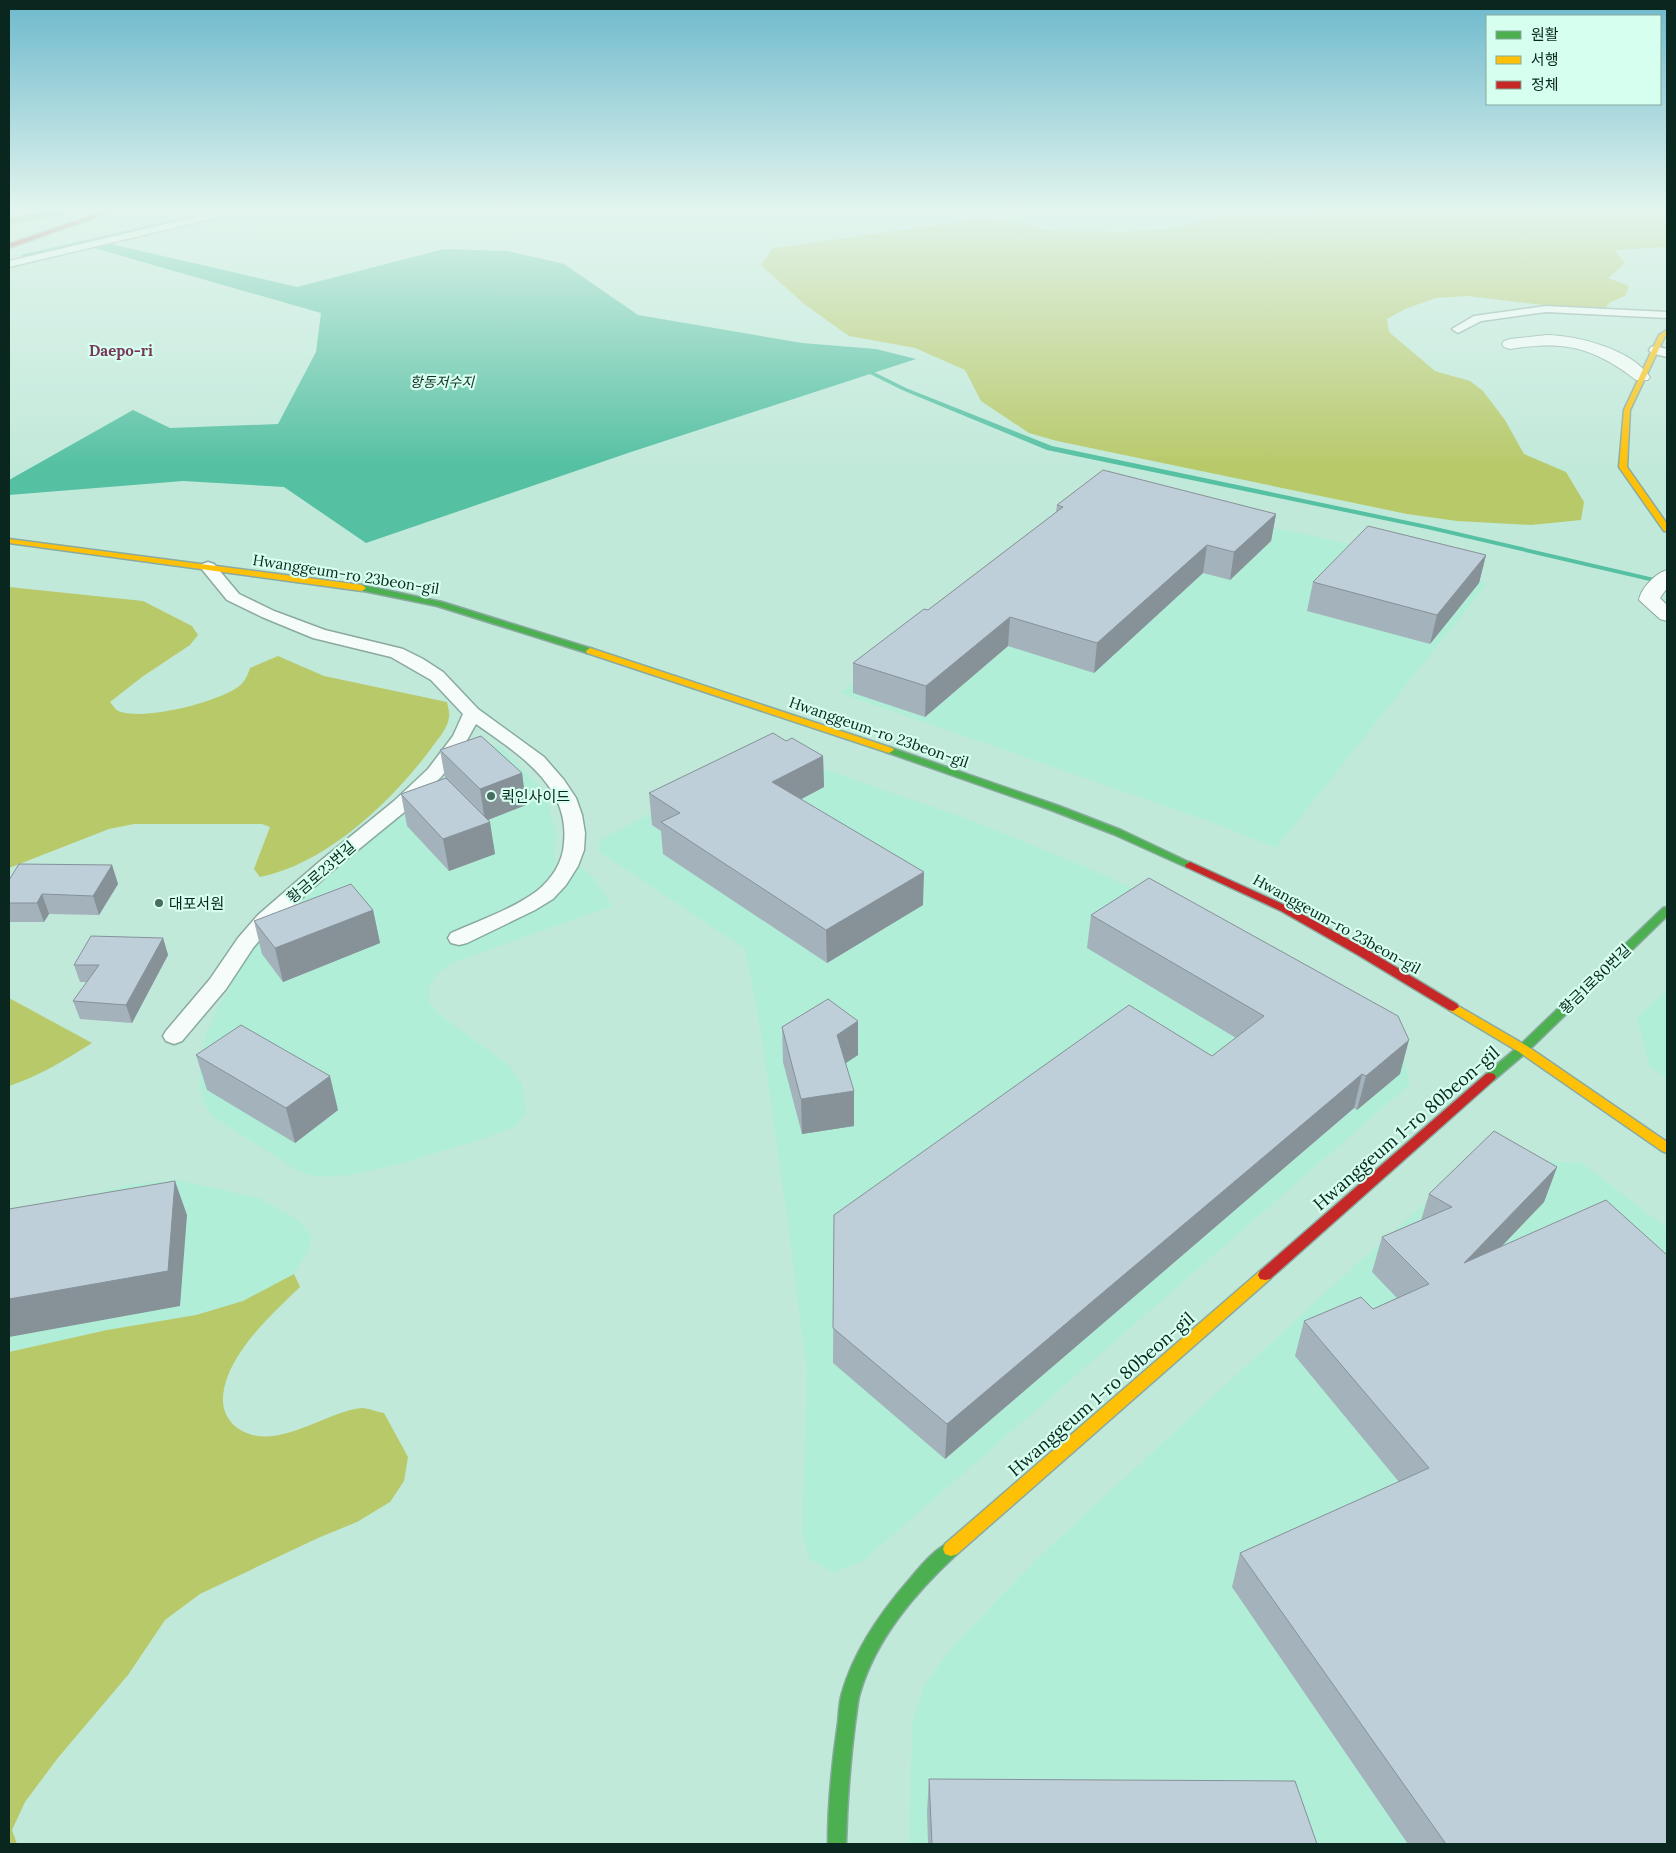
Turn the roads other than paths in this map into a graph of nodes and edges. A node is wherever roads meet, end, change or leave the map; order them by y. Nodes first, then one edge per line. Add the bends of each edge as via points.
1 (1667, 315) edge
2 (1458, 329) dead end
3 (1667, 332) edge
4 (1510, 344) dead end
5 (1661, 352) edge
6 (1642, 378) junction
7 (1667, 529) edge
8 (9, 541) edge
9 (208, 567) junction
10 (1667, 576) edge
11 (1667, 616) edge
12 (472, 713) junction
13 (1667, 910) edge
14 (459, 938) dead end
15 (174, 1036) dead end
16 (1523, 1048) junction
17 (1667, 1148) edge
18 (837, 1844) edge

1 - 2 lane via 1546,309 1478,318
3 - 5 street via 1662,335
4 - 6 street via 1536,339 1578,343 1609,353
5 - 6 street
6 - 7 street via 1627,410 1623,466
8 - 9 street, Hwanggeum-ro 23beon-gil
9 - 12 lane via 233,597 268,614 319,634 397,652 417,662 437,676
9 - 16 street, Hwanggeum-ro 23beon-gil via 390,593 455,609 548,637 1055,808 1117,832 1285,909
10 - 11 street via 1649,600
12 - 14 lane via 537,762 555,780 566,800 576,836 575,852 552,888 529,905
12 - 15 lane, 황금로23번길 via 466,730 437,771 400,808 346,849 252,934 213,990
13 - 16 street, 황금1로80번길
16 - 17 street, Hwanggeum-ro 23beon-gil
16 - 18 street, Hwanggeum 1-ro 80beon-gil via 932,1566 890,1614 850,1693 839,1773

